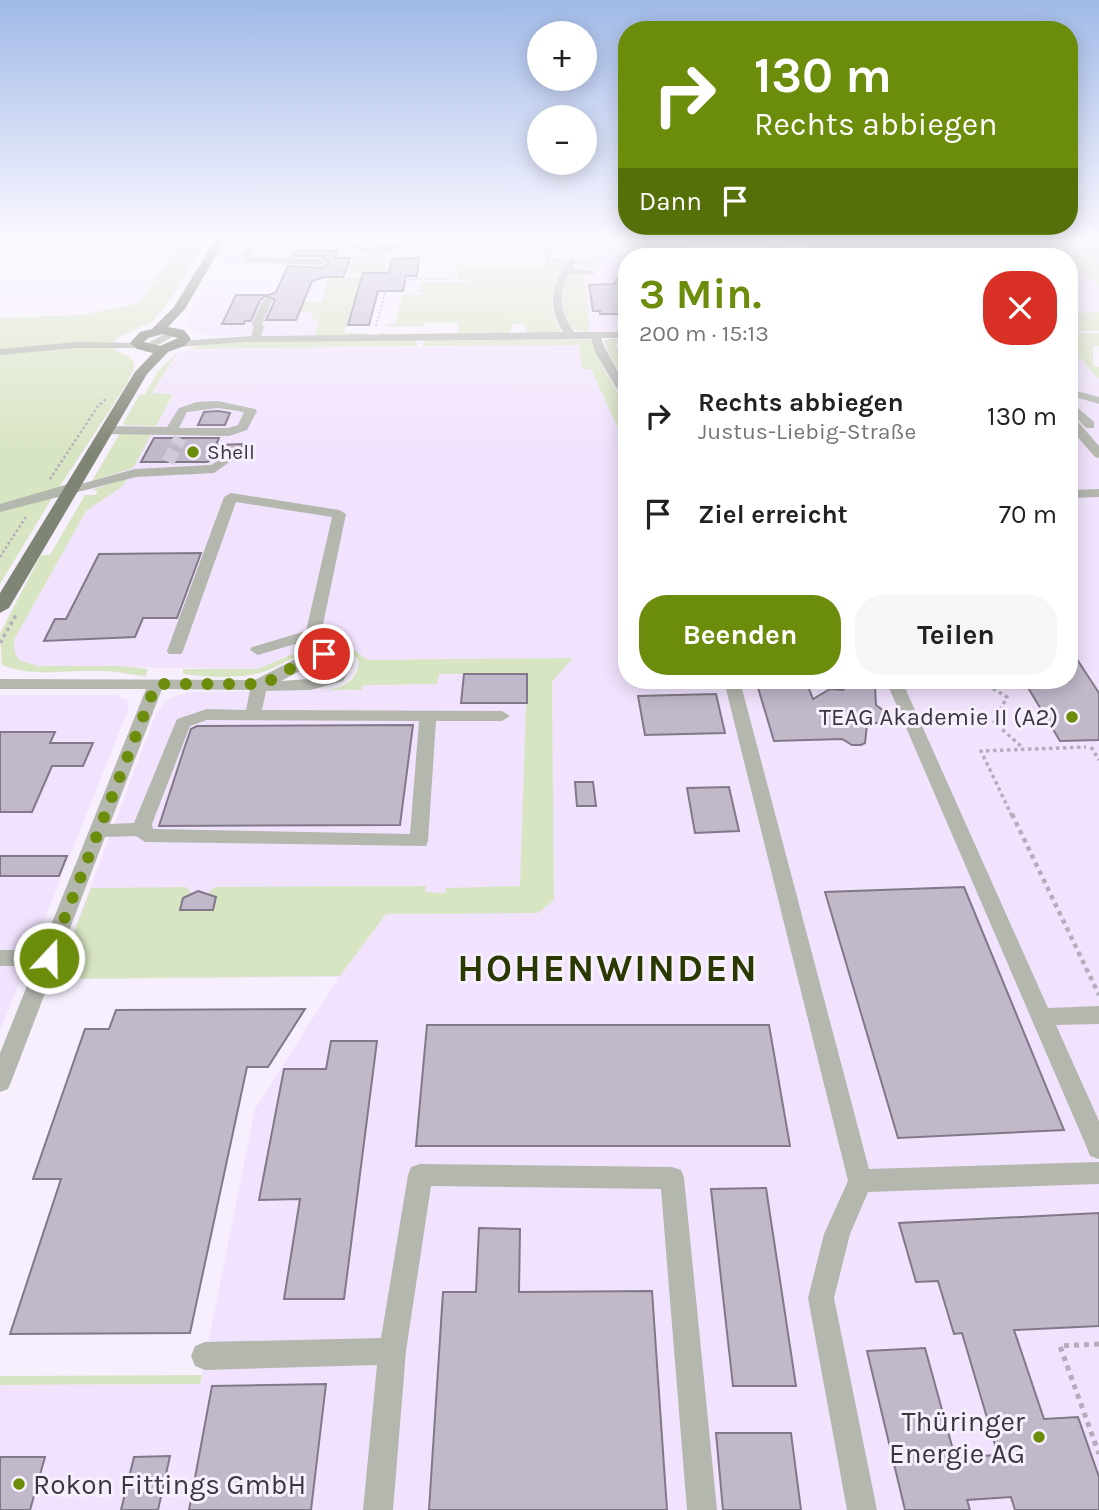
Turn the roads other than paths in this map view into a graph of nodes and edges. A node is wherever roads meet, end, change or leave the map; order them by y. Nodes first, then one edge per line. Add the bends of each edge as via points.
1 (178, 310) edge
2 (179, 310) edge
3 (263, 310) edge
4 (557, 310) edge
5 (306, 327) dead end
6 (157, 331) junction
7 (602, 334) junction
8 (253, 335) junction
9 (618, 335) edge
10 (570, 336) junction
11 (180, 337) junction
12 (141, 344) junction
13 (164, 349) junction
14 (0, 352) edge
15 (142, 372) junction
16 (618, 382) edge
17 (1078, 395) edge
18 (1099, 401) edge
19 (1078, 405) edge
20 (1078, 420) edge
21 (106, 430) junction
22 (1078, 430) edge
23 (178, 433) junction
24 (1099, 436) edge
25 (1099, 445) edge
26 (1099, 454) edge
27 (226, 460) dead end
28 (71, 490) junction
29 (1099, 493) edge
30 (1078, 494) edge
31 (0, 508) edge
32 (0, 608) edge
33 (258, 650) dead end
34 (175, 652) dead end
35 (0, 684) edge
36 (156, 684) junction
37 (734, 689) edge
38 (898, 689) edge
39 (253, 715) junction
40 (424, 716) junction
41 (502, 716) dead end
42 (144, 829) junction
43 (99, 831) junction
44 (0, 958) edge
45 (49, 958) junction
46 (1099, 1015) edge
47 (1042, 1017) junction
48 (0, 1082) edge
49 (1099, 1148) edge
50 (1099, 1173) edge
51 (860, 1181) junction
52 (392, 1351) junction
53 (205, 1356) dead end
54 (378, 1510) edge
55 (702, 1510) edge
56 (862, 1510) edge

1 - 6 main road
2 - 11 main road
3 - 8 street
4 - 10 street
5 - 8 street
6 - 11 main road
6 - 12 main road
7 - 9 street
7 - 10 street
7 - 16 street via 601,354
8 - 10 street
8 - 11 street
11 - 12 street
11 - 13 main road
12 - 13 main road
12 - 14 street
12 - 15 main road
13 - 15 main road
15 - 21 main road
17 - 18 street
19 - 24 street
20 - 25 street
21 - 23 street
21 - 28 main road
22 - 26 street
23 - 23 street via 231,438 246,424 250,409 192,406 182,411
27 - 28 street via 214,470 165,467
28 - 31 street
28 - 32 main road
29 - 30 street
33 - 34 street via 313,634 339,514 231,497
35 - 36 street
36 - 39 street via 261,684
36 - 43 street
37 - 51 street
38 - 47 street
39 - 40 street
39 - 42 street via 191,717 183,723
40 - 41 street
40 - 42 street via 429,730 419,841 169,838 145,835
42 - 43 street
43 - 45 street
44 - 45 street
45 - 48 street
46 - 47 street
47 - 49 street
50 - 51 street
51 - 56 street via 837,1234 821,1298
52 - 53 street
52 - 54 street
52 - 55 street via 420,1175 672,1178

